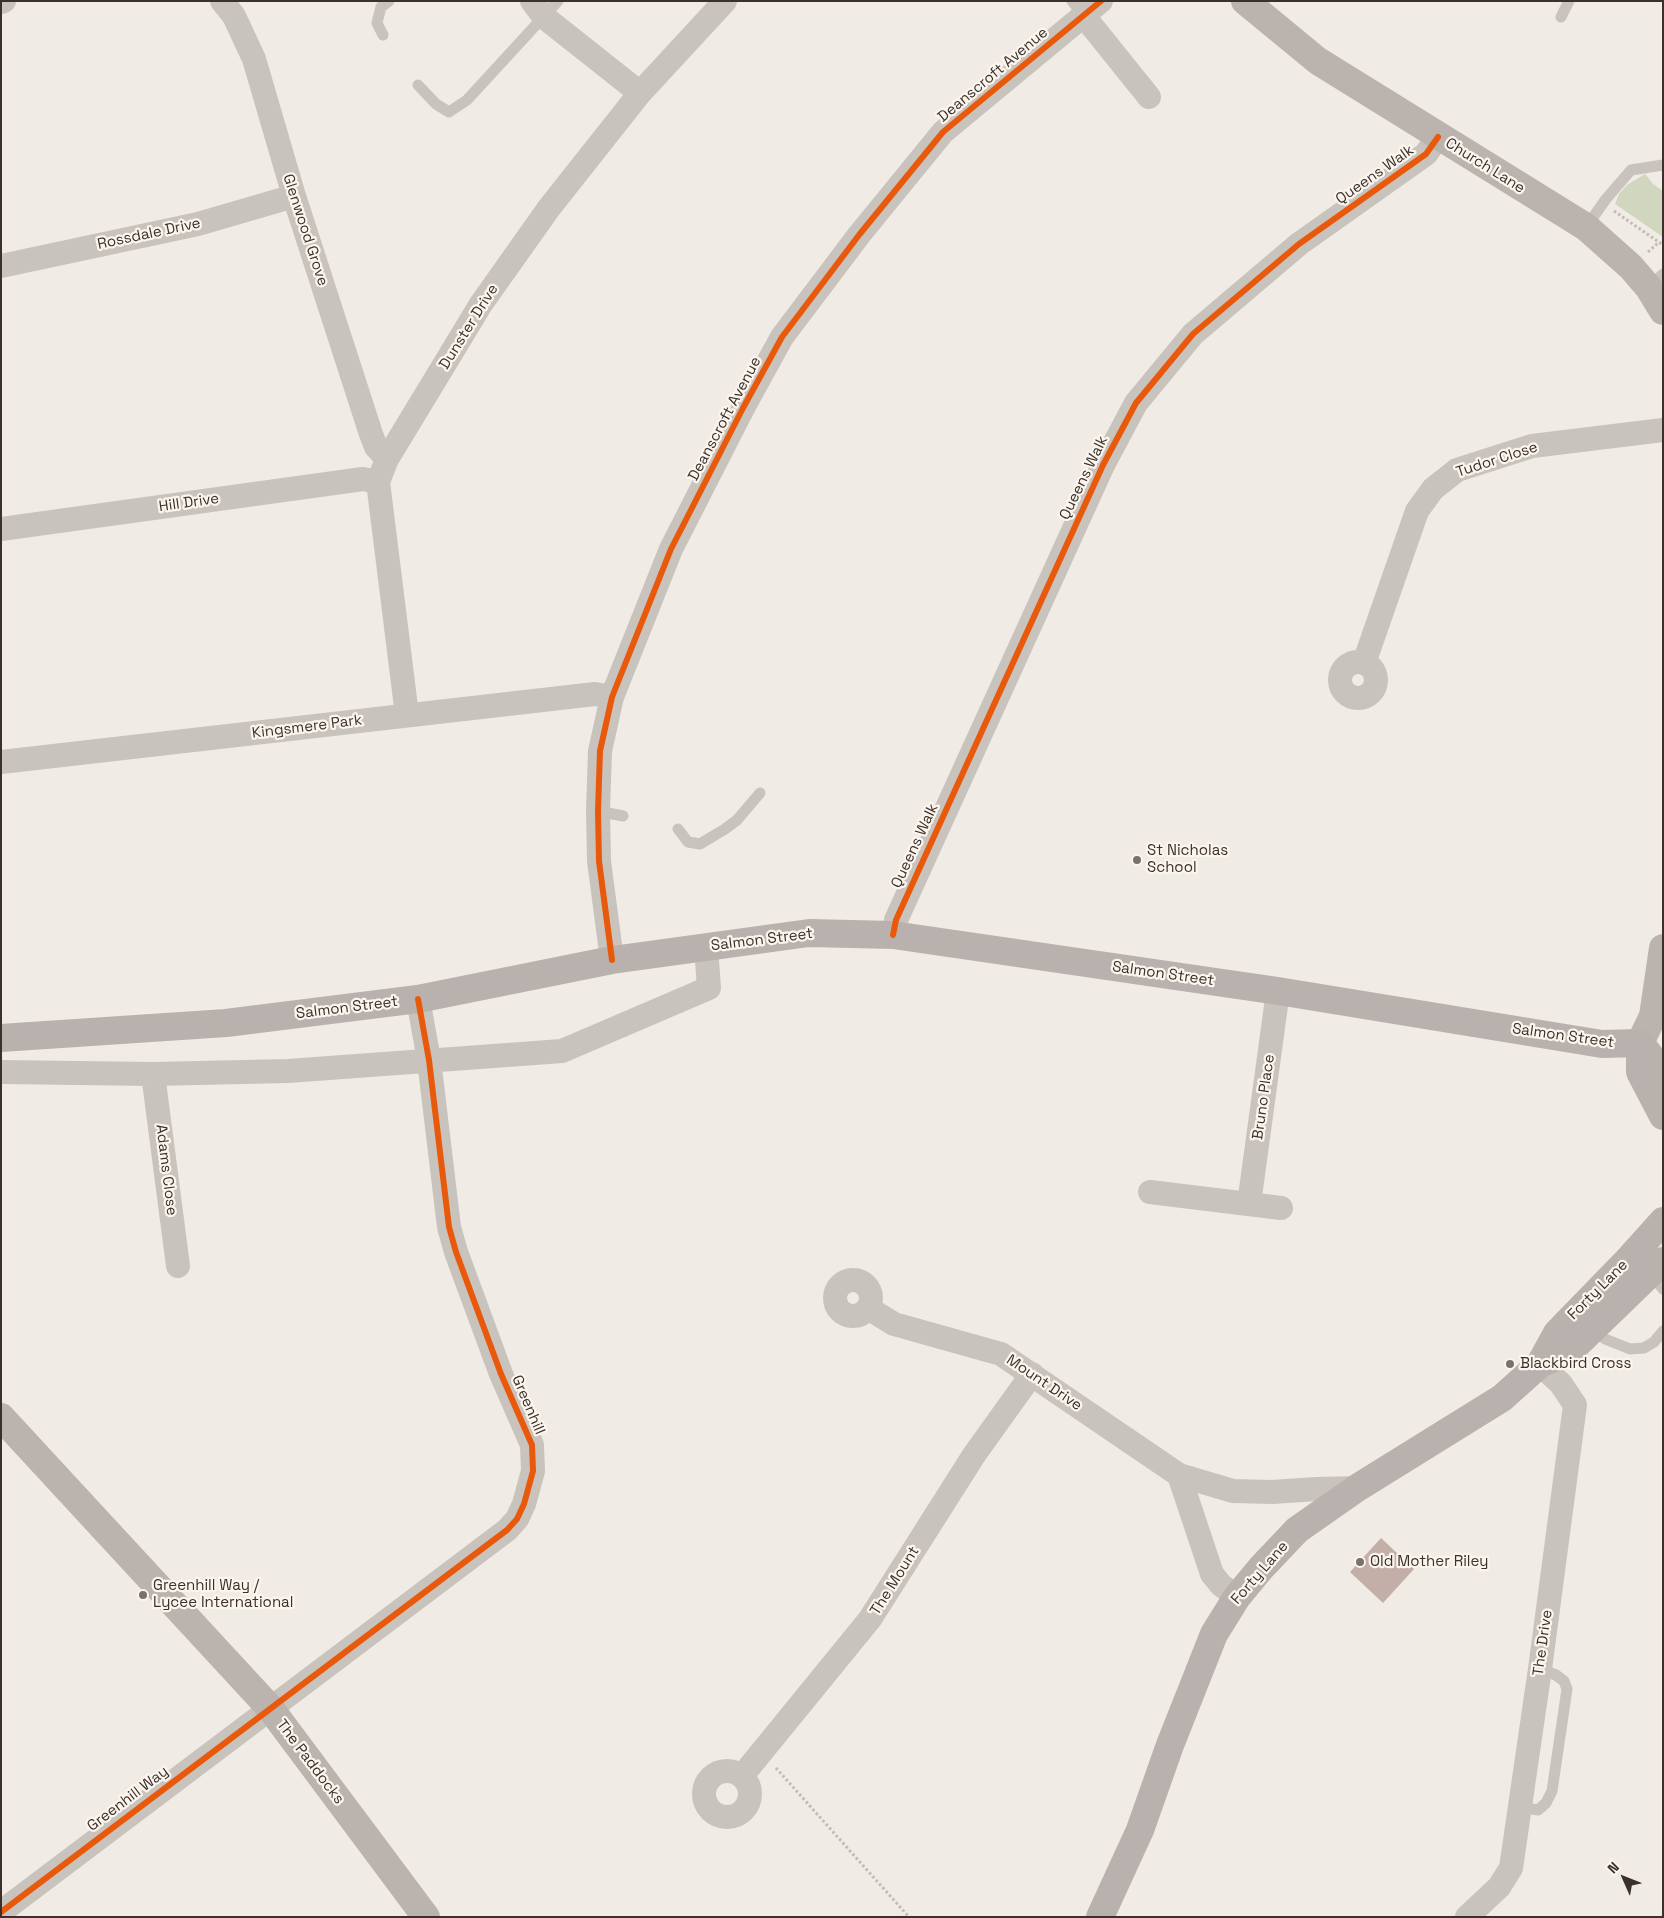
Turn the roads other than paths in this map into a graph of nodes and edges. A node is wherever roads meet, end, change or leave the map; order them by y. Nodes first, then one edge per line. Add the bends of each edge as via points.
1 (222, 1) edge
2 (389, 1) edge
3 (725, 1) edge
4 (1244, 1) edge
5 (1569, 1) edge
6 (545, 6) edge
7 (1085, 6) edge
8 (1561, 16) dead end
9 (383, 35) dead end
10 (418, 86) dead end
11 (640, 93) junction
12 (1148, 97) dead end
13 (1438, 136) junction
14 (1663, 165) edge
15 (294, 196) junction
16 (1586, 227) junction
17 (1, 266) edge
18 (1658, 291) edge
19 (1663, 430) edge
20 (387, 459) junction
21 (378, 482) junction
22 (1, 529) edge
23 (1364, 663) dead end
24 (612, 697) junction
25 (407, 715) junction
26 (1, 762) edge
27 (760, 793) dead end
28 (598, 811) junction
29 (623, 816) dead end
30 (678, 829) dead end
31 (893, 935) junction
32 (706, 947) junction
33 (1663, 948) edge
34 (612, 960) junction
35 (1278, 991) junction
36 (418, 999) junction
37 (1, 1038) edge
38 (1640, 1043) junction
39 (429, 1060) junction
40 (1, 1072) edge
41 (1663, 1072) edge
42 (153, 1074) junction
43 (1663, 1116) edge
44 (1150, 1192) dead end
45 (1249, 1204) junction
46 (1282, 1208) dead end
47 (1663, 1221) edge
48 (178, 1266) dead end
49 (1658, 1274) edge
50 (868, 1308) dead end
51 (1593, 1328) junction
52 (1663, 1331) edge
53 (1540, 1364) junction
54 (1032, 1374) junction
55 (1, 1417) edge
56 (1179, 1476) junction
57 (1357, 1488) junction
58 (1236, 1597) junction
59 (270, 1708) junction
60 (742, 1776) dead end
61 (1, 1912) edge
62 (426, 1917) edge
63 (1100, 1917) edge
64 (1467, 1917) edge

1 - 15 street, Glenwood Grove via 234,16 254,59
2 - 9 lane via 381,7 377,23
3 - 11 street, Dunster Drive
4 - 13 street, Church Lane via 1318,61
5 - 8 lane
6 - 10 lane via 467,100 449,112
6 - 11 street
7 - 12 street
7 - 24 street, Deanscroft Avenue via 943,132 782,337 671,549
11 - 20 street, Dunster Drive via 549,208 481,304
13 - 16 street, Church Lane
13 - 31 street, Queens Walk via 1426,154 1299,244 1193,334 1136,403 1103,464 896,920
14 - 16 lane via 1631,170
15 - 17 street, Rossdale Drive via 198,224
15 - 20 street, Glenwood Grove via 371,434 376,448
16 - 18 street, Church Lane
19 - 23 street, Tudor Close via 1532,446 1457,470 1433,488 1417,511
20 - 21 street, Dunster Drive
21 - 22 street, Hill Drive via 363,479
21 - 25 street, Dunster Drive
24 - 25 street, Kingsmere Park via 595,694
24 - 28 street, Deanscroft Avenue via 600,751
25 - 26 street, Kingsmere Park
27 - 30 lane via 737,820 700,844 688,842
28 - 29 lane
28 - 34 street, Deanscroft Avenue via 599,861
31 - 32 main road, Salmon Street via 809,933
31 - 35 main road, Salmon Street
32 - 34 main road, Salmon Street
32 - 39 street via 709,988 562,1051
33 - 38 street via 1653,1016
34 - 36 main road, Salmon Street
35 - 38 main road, Salmon Street via 1602,1044
35 - 45 street, Bruno Place
36 - 37 main road, Salmon Street via 226,1023
36 - 39 street, Greenhill
38 - 41 main road
38 - 43 main road via 1640,1072
39 - 42 street via 288,1071
39 - 59 street, Greenhill via 449,1228 501,1374 532,1445 530,1486 518,1519 507,1530
40 - 42 street
42 - 48 street, Adams Close
44 - 45 street
45 - 46 street
47 - 53 main road, Forty Lane via 1556,1332
49 - 51 main road, Forty Lane
50 - 54 street, Mount Drive via 894,1324 1001,1354
51 - 52 lane via 1605,1339 1630,1349 1644,1348
51 - 53 main road, Forty Lane via 1570,1351
53 - 57 main road, Forty Lane via 1502,1398
53 - 64 street, The Drive via 1575,1405 1511,1868 1499,1887
54 - 56 street, Mount Drive
54 - 60 street, The Mount via 974,1455 870,1619
55 - 59 street, The Paddocks
56 - 57 street, Mount Drive via 1233,1491
56 - 58 street via 1212,1574
57 - 58 main road, Forty Lane via 1298,1530
58 - 63 main road, Forty Lane via 1214,1634 1140,1830
59 - 61 street, Greenhill Way
59 - 62 street, The Paddocks

